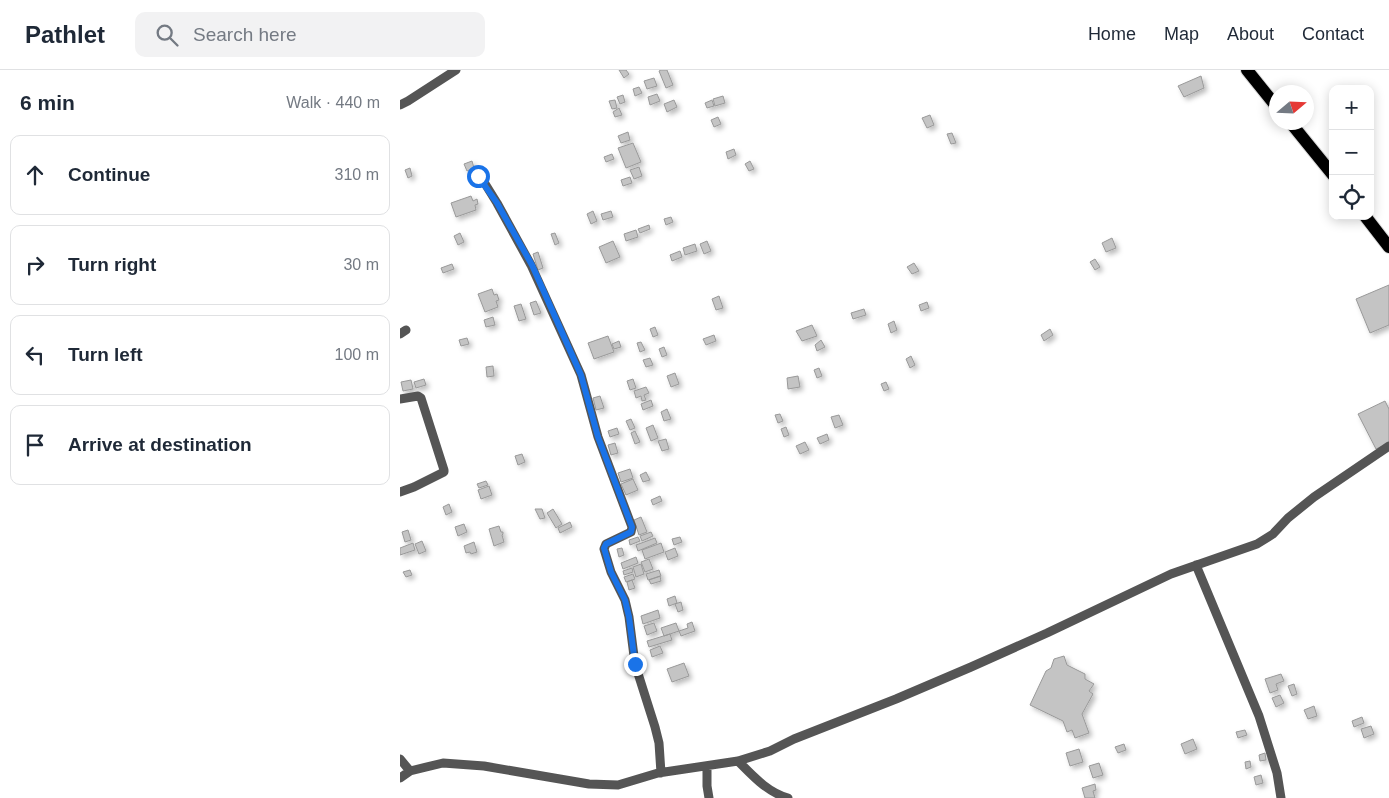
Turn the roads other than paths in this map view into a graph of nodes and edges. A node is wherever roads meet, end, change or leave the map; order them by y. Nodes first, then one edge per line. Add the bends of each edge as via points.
1 (456, 70) edge
2 (1247, 70) edge
3 (1269, 97) edge
4 (400, 105) edge
5 (1296, 130) edge
6 (1329, 170) edge
7 (475, 174) dead end
8 (1368, 220) edge
9 (1389, 247) edge
10 (400, 399) edge
11 (1389, 446) edge
12 (400, 492) edge
13 (1196, 566) junction
14 (400, 759) edge
15 (738, 761) junction
16 (707, 766) junction
17 (410, 771) junction
18 (661, 773) junction
19 (400, 778) edge
20 (709, 798) edge
21 (788, 798) edge
22 (1281, 798) edge

1 - 4 street
2 - 3 main road
5 - 6 main road
7 - 18 street via 484,182 532,265 581,375 598,437 632,527 631,532 604,548 625,600 635,664 656,728
8 - 9 main road
10 - 12 street via 422,398 444,472
11 - 13 street via 1314,497 1257,544
13 - 15 street via 1171,574 923,687 770,751
13 - 22 street via 1259,716 1277,773
14 - 17 street
15 - 16 street
15 - 21 street via 761,784 776,795
16 - 18 street
16 - 20 street
17 - 18 street via 443,763 484,766 589,784 618,785
17 - 19 street

